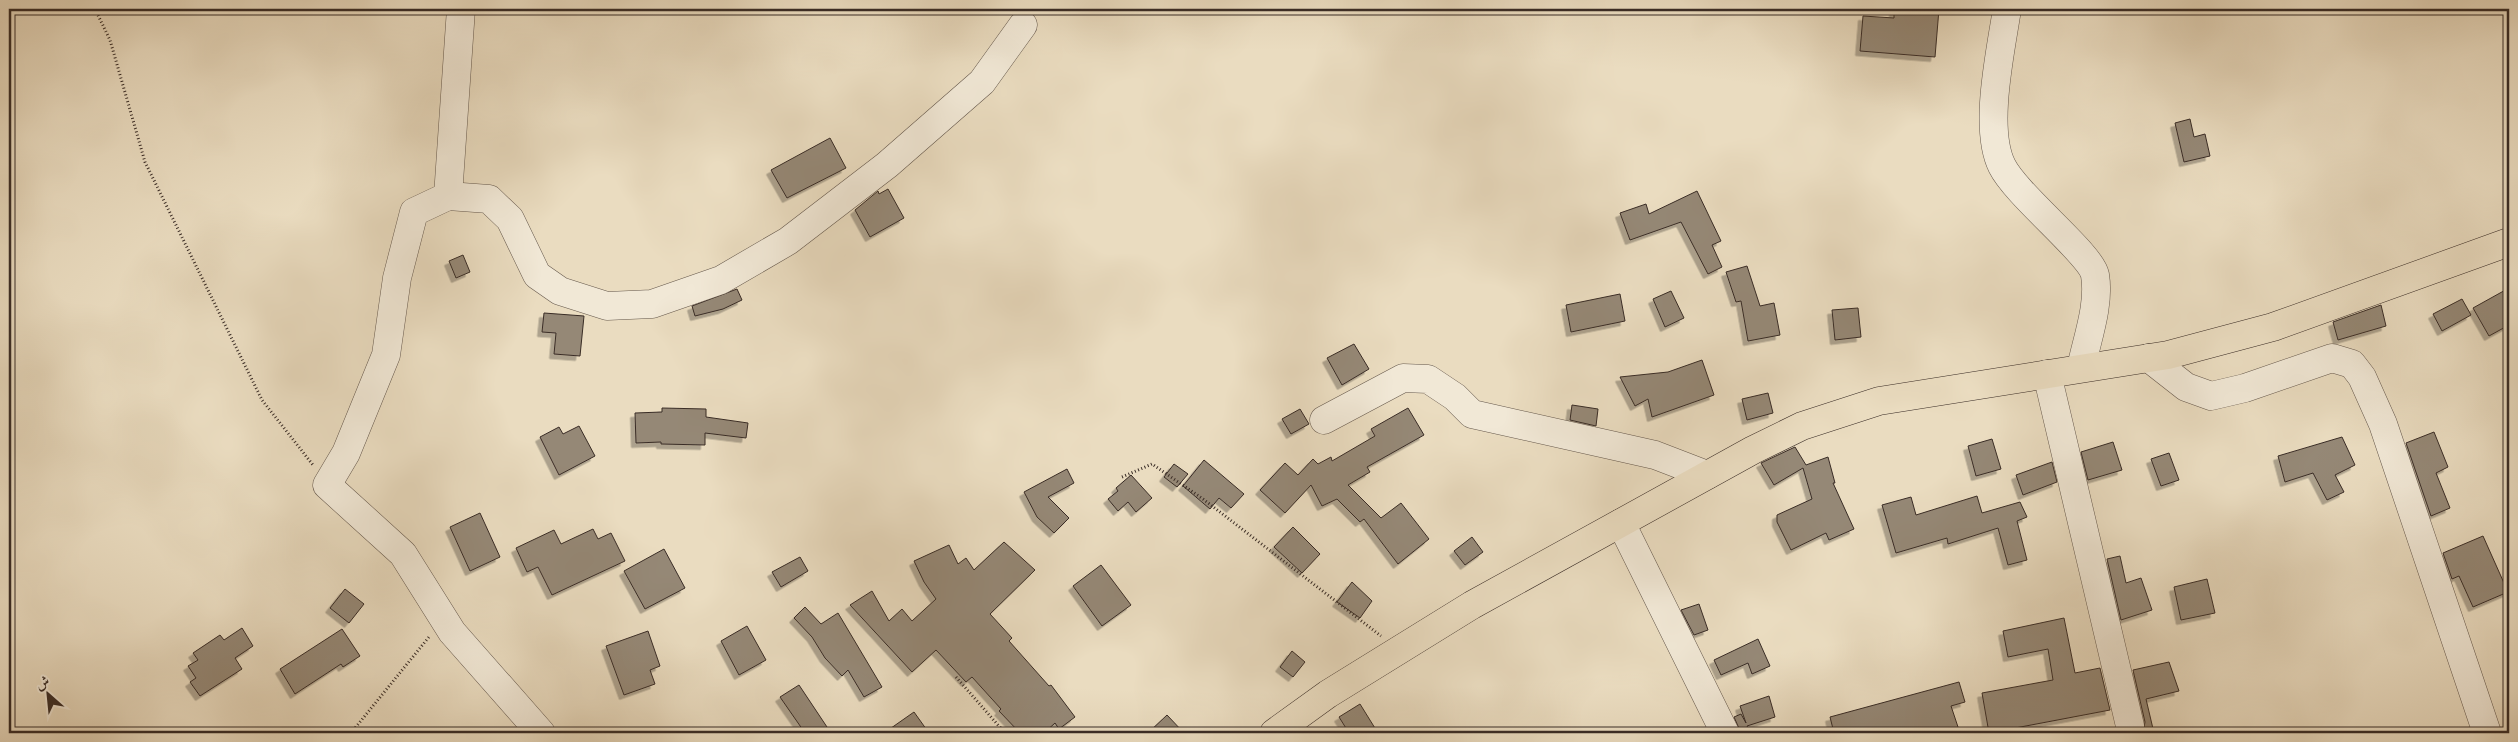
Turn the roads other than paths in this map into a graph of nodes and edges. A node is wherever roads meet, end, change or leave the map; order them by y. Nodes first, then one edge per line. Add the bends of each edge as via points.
1 (461, 9) edge
2 (2007, 9) edge
3 (1023, 25) dead end
4 (448, 196) junction
5 (2509, 242) edge
6 (2148, 358) junction
7 (2081, 368) junction
8 (2047, 374) junction
9 (1324, 420) dead end
10 (1707, 475) junction
11 (1621, 523) junction
12 (2130, 726) dead end
13 (541, 733) edge
14 (1274, 733) edge
15 (1725, 733) edge
16 (2487, 733) edge

1 - 4 street
2 - 7 street via 1995,85 1994,136 2002,166 2023,196 2095,273 2095,302
3 - 4 street via 982,82 887,165 788,241 721,280 652,304 607,306 560,291 537,275 510,218 489,199
4 - 13 street via 414,212 397,278 386,355 346,453 327,485 403,554 452,632
5 - 6 main road via 2273,327
6 - 7 main road
6 - 16 street via 2186,387 2211,396 2245,388 2332,358 2352,364 2383,424
7 - 8 main road
8 - 10 main road via 1879,401 1802,426
8 - 12 street
9 - 10 street via 1403,378 1428,379 1455,397 1472,414 1655,455
10 - 11 main road
11 - 14 main road via 1472,605 1328,694
11 - 15 street

